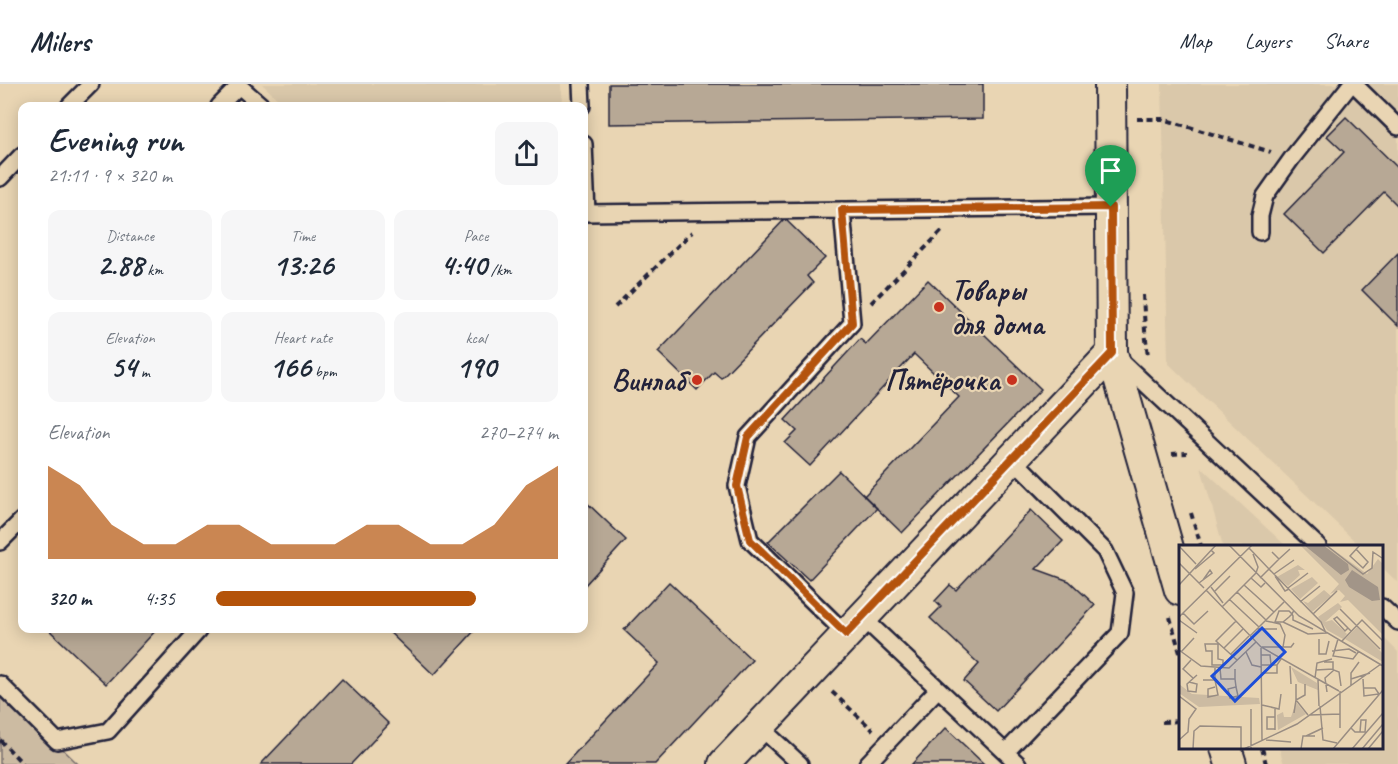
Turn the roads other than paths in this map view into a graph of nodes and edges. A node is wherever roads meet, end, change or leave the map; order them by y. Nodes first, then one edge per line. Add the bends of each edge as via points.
1 (91, 84) edge
2 (581, 84) edge
3 (1110, 84) edge
4 (1353, 84) edge
5 (238, 85) edge
6 (73, 102) edge
7 (223, 102) edge
8 (257, 102) edge
9 (582, 102) edge
10 (1398, 127) edge
11 (18, 159) edge
12 (0, 178) edge
13 (1111, 207) junction
14 (842, 210) junction
15 (588, 213) edge
16 (1260, 232) dead end
17 (1112, 353) junction
18 (1012, 458) junction
19 (18, 524) edge
20 (0, 542) edge
21 (1317, 545) edge
22 (1179, 587) edge
23 (1383, 608) edge
24 (1398, 622) edge
25 (854, 626) junction
26 (196, 633) edge
27 (0, 684) edge
28 (938, 689) junction
29 (759, 726) junction
30 (1227, 749) edge
31 (1006, 752) junction
32 (724, 764) edge
33 (800, 764) edge
34 (867, 764) edge
35 (1018, 764) edge
36 (1231, 764) edge

1 - 6 lane
2 - 9 lane
3 - 13 street
4 - 10 lane
4 - 16 lane via 1265,196
5 - 7 lane
5 - 8 lane
11 - 12 lane
13 - 14 lane
13 - 17 street
14 - 15 lane
14 - 25 lane via 852,323 748,437 737,486 750,540
17 - 18 street
17 - 21 lane
17 - 22 street
18 - 25 street
18 - 31 lane via 1105,551 1125,593 1120,633
19 - 20 lane
23 - 24 lane
25 - 28 lane
25 - 29 street
26 - 27 lane via 108,731 57,741
28 - 31 lane
28 - 34 lane
29 - 32 street
29 - 33 lane
30 - 36 street
31 - 35 lane

